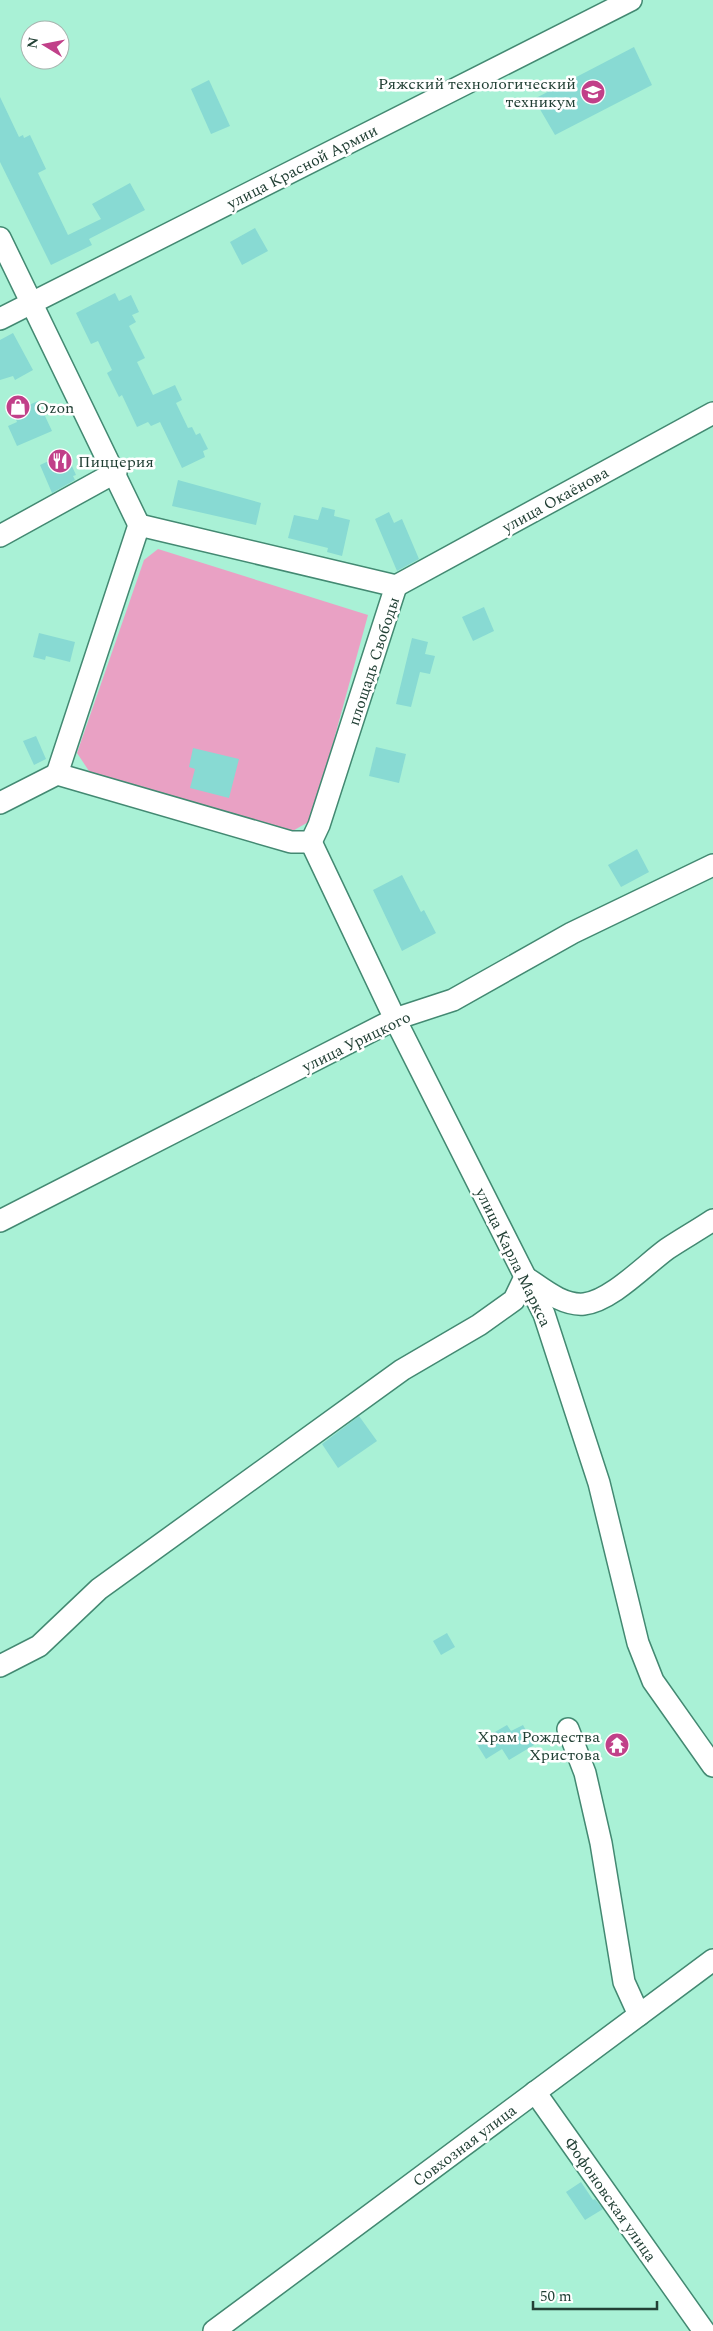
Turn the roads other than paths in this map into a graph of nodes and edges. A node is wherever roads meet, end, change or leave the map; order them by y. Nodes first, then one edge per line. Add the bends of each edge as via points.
1 (631, 0) edge
2 (0, 238) edge
3 (32, 304) junction
4 (0, 319) edge
5 (713, 413) edge
6 (116, 472) junction
7 (139, 525) junction
8 (0, 536) edge
9 (396, 586) junction
10 (57, 774) junction
11 (0, 803) edge
12 (311, 842) junction
13 (713, 865) edge
14 (395, 1019) junction
15 (713, 1220) edge
16 (0, 1221) edge
17 (525, 1276) junction
18 (0, 1666) edge
19 (568, 1729) dead end
20 (713, 1766) edge
21 (713, 1960) edge
22 (639, 2015) junction
23 (535, 2092) junction
24 (214, 2331) edge
25 (704, 2331) edge

1 - 3 street, улица Красной Армии
2 - 3 street
3 - 4 street, улица Красной Армии
3 - 6 street
5 - 9 street, улица Окаёнова
6 - 7 street
6 - 8 street
7 - 9 street, площадь Свободы
7 - 10 street
9 - 12 street, площадь Свободы
10 - 11 street
10 - 12 street via 291,842
12 - 14 street, улица Карла Маркса
13 - 14 street, улица Урицкого via 572,933 453,1000
14 - 16 street, улица Урицкого
14 - 17 street, улица Карла Маркса
15 - 17 street via 594,1301 583,1304 556,1298
17 - 18 street via 514,1300 479,1325 402,1370 99,1589 39,1646
17 - 20 street, улица Карла Маркса via 544,1314 600,1483 638,1643 653,1681
19 - 22 street via 585,1773 601,1843 624,1982
21 - 22 street, Совхозная улица
22 - 23 street, Совхозная улица
23 - 24 street, Совхозная улица
23 - 25 street, Фофоновская улица

